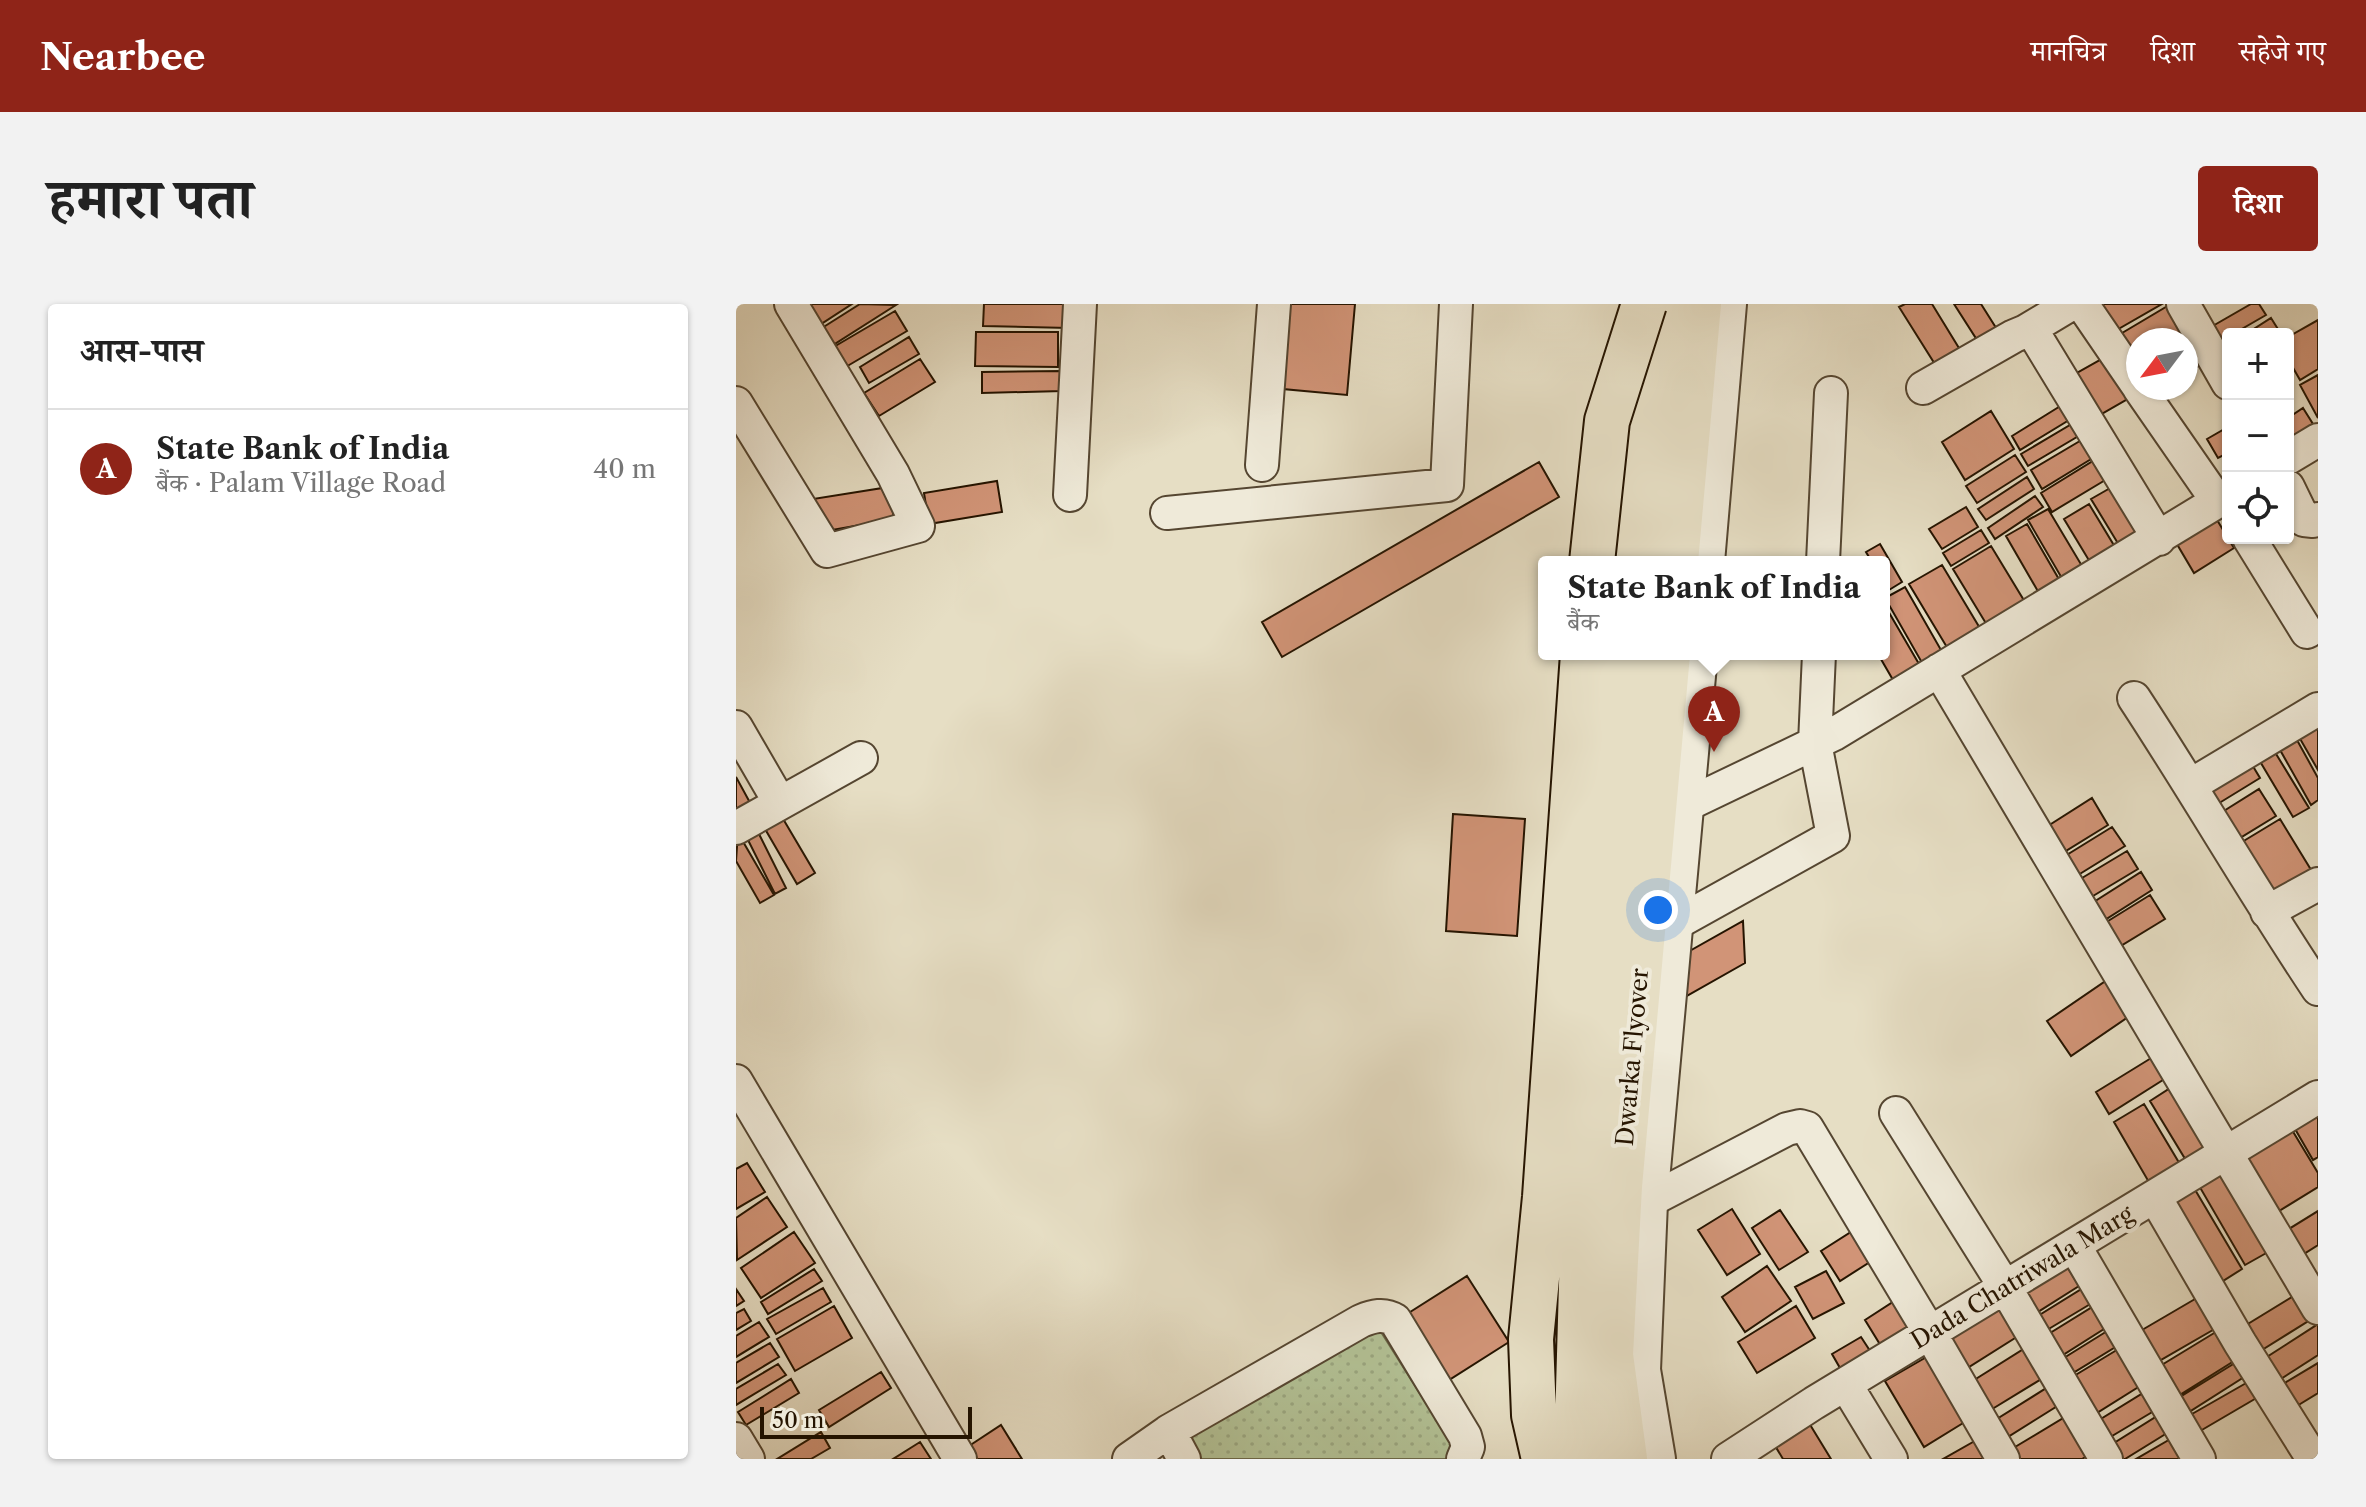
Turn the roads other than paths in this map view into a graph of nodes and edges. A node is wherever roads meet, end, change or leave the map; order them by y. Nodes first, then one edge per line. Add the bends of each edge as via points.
1 (791, 304) edge
2 (1080, 304) edge
3 (1274, 304) edge
4 (1456, 304) edge
5 (1632, 304) edge
6 (1644, 304) edge
7 (1655, 304) edge
8 (1699, 304) edge
9 (1726, 304) edge
10 (2071, 304) edge
11 (2082, 304) edge
12 (2183, 304) edge
13 (2026, 331) junction
14 (2126, 368) edge
15 (2222, 372) edge
16 (1923, 388) dead end
17 (1831, 393) dead end
18 (2149, 400) edge
19 (736, 403) edge
20 (2318, 440) edge
21 (2294, 454) edge
22 (1262, 465) dead end
23 (1070, 495) dead end
24 (2222, 497) edge
25 (2294, 499) edge
26 (2222, 501) edge
27 (1167, 513) dead end
28 (2318, 519) edge
29 (2159, 539) junction
30 (2253, 544) edge
31 (1593, 556) edge
32 (1614, 556) edge
33 (1634, 556) edge
34 (1677, 556) edge
35 (1705, 556) edge
36 (1823, 556) edge
37 (2307, 632) dead end
38 (1607, 660) edge
39 (1627, 660) edge
40 (1667, 660) edge
41 (1696, 660) edge
42 (1819, 660) edge
43 (1939, 670) junction
44 (1581, 671) edge
45 (2134, 698) dead end
46 (2318, 709) edge
47 (736, 727) edge
48 (1815, 743) junction
49 (861, 758) dead end
50 (2191, 785) junction
51 (780, 803) junction
52 (1684, 806) junction
53 (736, 828) edge
54 (2318, 884) edge
55 (2267, 912) junction
56 (1673, 925) junction
57 (2318, 989) edge
58 (736, 1081) edge
59 (2318, 1097) edge
60 (1896, 1113) dead end
61 (2227, 1152) junction
62 (2155, 1197) junction
63 (1647, 1202) junction
64 (2074, 1245) junction
65 (2005, 1287) junction
66 (2318, 1308) edge
67 (1930, 1333) junction
68 (1846, 1385) junction
69 (736, 1439) edge
70 (1177, 1445) edge
71 (1769, 1448) edge
72 (748, 1459) edge
73 (960, 1459) edge
74 (1129, 1459) edge
75 (1463, 1459) edge
76 (1544, 1459) edge
77 (1551, 1459) edge
78 (1583, 1459) edge
79 (1625, 1459) edge
80 (1655, 1459) edge
81 (1728, 1459) edge
82 (1891, 1459) edge
83 (2003, 1459) edge
84 (2106, 1459) edge
85 (2199, 1459) edge
86 (2313, 1459) edge

1 - 19 street via 893,474 918,526 827,551
2 - 23 street
3 - 22 street
4 - 27 street via 1447,485
5 - 32 street
6 - 31 main road, bridge via 1607,421
7 - 33 main road
8 - 34 main road
9 - 35 street
10 - 13 street
11 - 14 street
12 - 15 street
13 - 16 street
13 - 29 street via 2038,337
17 - 36 street
18 - 24 street
20 - 21 street
25 - 28 street via 2304,520
26 - 29 street
29 - 43 street
30 - 37 street
38 - 77 street via 1544,1339
39 - 78 main road, Dwarka Flyover via 1584,1180 1577,1425
40 - 79 main road, Dwarka Flyover via 1620,1186 1611,1355
41 - 52 street
42 - 48 street
43 - 48 street
43 - 61 street
44 - 76 main road via 1531,1339 1534,1415
45 - 50 street
46 - 50 street
47 - 51 street
48 - 52 street
48 - 56 street via 1833,836
49 - 51 street
50 - 55 street
51 - 53 street
52 - 56 street
54 - 55 street
55 - 57 street
56 - 63 street
58 - 73 street
59 - 61 street, Dada Chatriwala Marg
60 - 65 street
61 - 62 street, Dada Chatriwala Marg
61 - 66 street
62 - 64 street, Dada Chatriwala Marg
62 - 86 street
63 - 67 street via 1787,1129 1807,1128
63 - 80 street via 1640,1370
64 - 65 street, Dada Chatriwala Marg
64 - 85 street
65 - 67 street, Dada Chatriwala Marg
65 - 84 street
67 - 68 street, Dada Chatriwala Marg
67 - 83 street
68 - 71 street, Dada Chatriwala Marg
68 - 82 street
69 - 72 street
70 - 74 street
70 - 75 street via 1361,1321 1389,1316 1465,1436
71 - 81 street, Dada Chatriwala Marg

